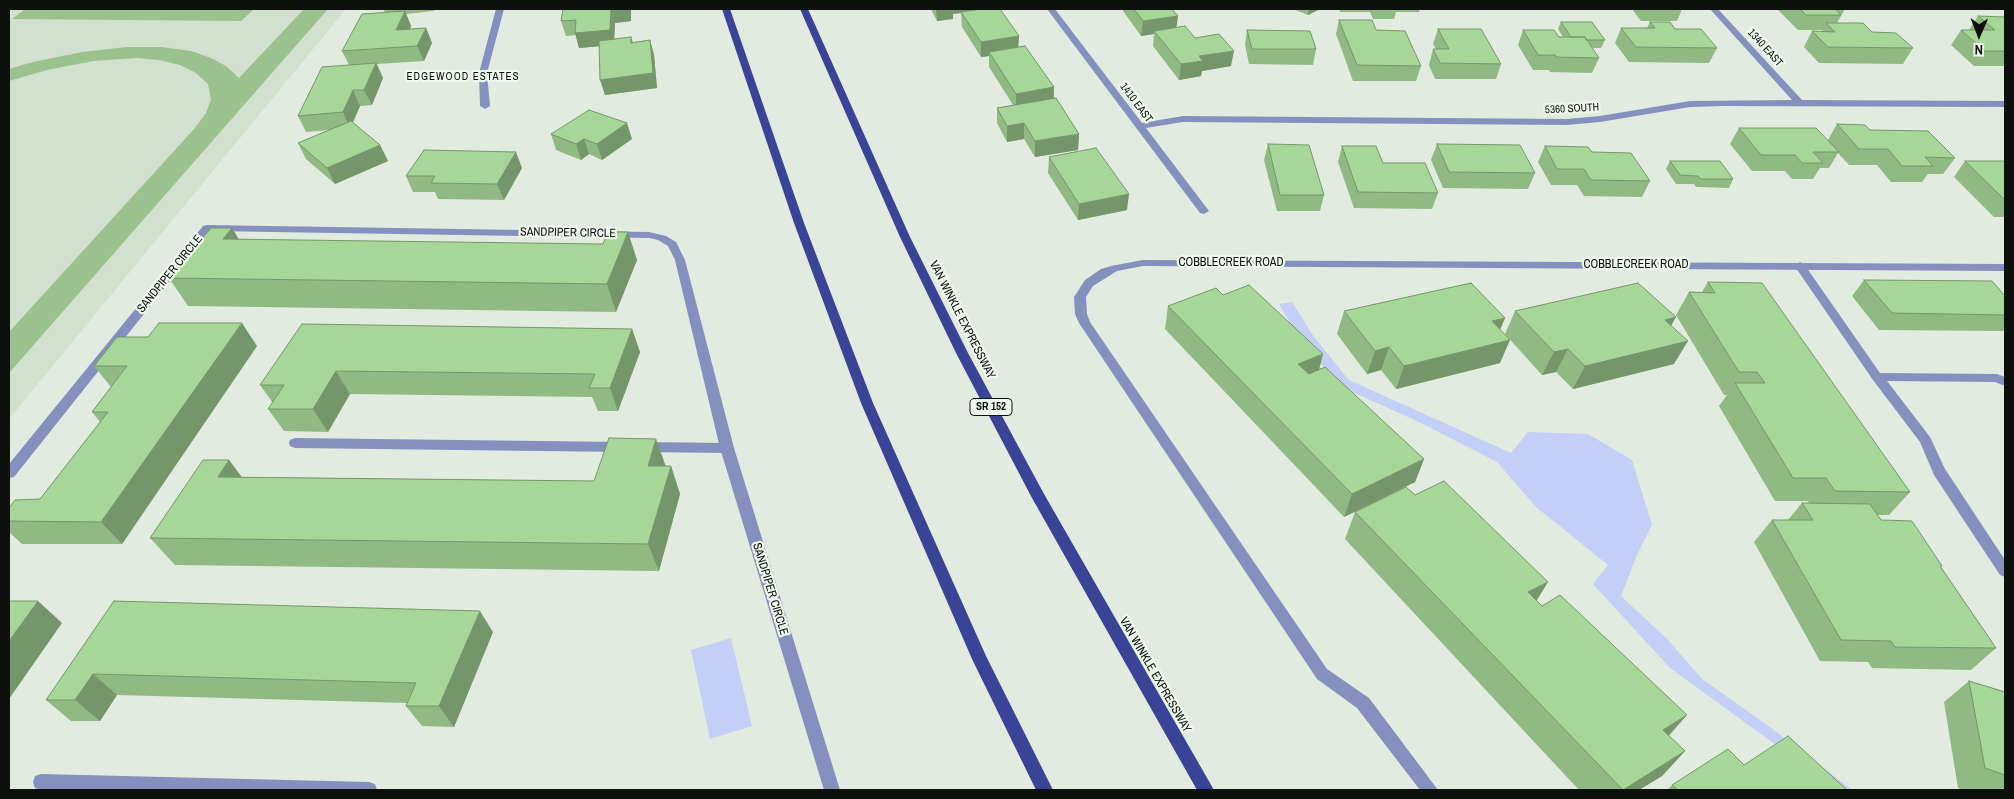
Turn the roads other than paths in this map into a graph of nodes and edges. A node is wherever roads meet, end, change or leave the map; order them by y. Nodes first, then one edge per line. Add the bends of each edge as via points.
1 (500, 9) edge
2 (726, 9) edge
3 (804, 9) edge
4 (1052, 9) edge
5 (1714, 9) edge
6 (1799, 103) junction
7 (2005, 104) edge
8 (485, 106) dead end
9 (1139, 126) junction
10 (1204, 211) dead end
11 (1800, 266) junction
12 (2005, 268) edge
13 (1877, 377) junction
14 (2005, 382) edge
15 (295, 443) dead end
16 (727, 448) junction
17 (9, 472) edge
18 (2005, 571) edge
19 (41, 782) dead end
20 (369, 790) edge
21 (832, 790) edge
22 (1045, 790) edge
23 (1206, 790) edge
24 (1430, 790) edge

1 - 8 street via 482,73
2 - 22 main road via 799,223 867,403 980,659
3 - 23 main road, VAN WINKLE EXPRESSWAY / SR 152 via 905,237 962,353 1039,498
4 - 9 street, 1410 EAST
5 - 6 street, 1340 EAST
6 - 7 street, 5360 SOUTH
6 - 9 street, 5360 SOUTH via 1690,104 1567,122 1183,119
9 - 10 street, 1410 EAST
11 - 12 street, COBBLECREEK ROAD
11 - 13 street
11 - 24 street, COBBLECREEK ROAD via 1142,263 1104,272 1083,290 1080,305 1085,323 1322,674 1364,703
13 - 14 street via 1997,378
13 - 18 street via 1925,440 1939,471
15 - 16 street
16 - 17 street, SANDPIPER CIRCLE via 680,260 672,244 662,238 649,235 208,228
16 - 21 street, SANDPIPER CIRCLE
19 - 20 street

